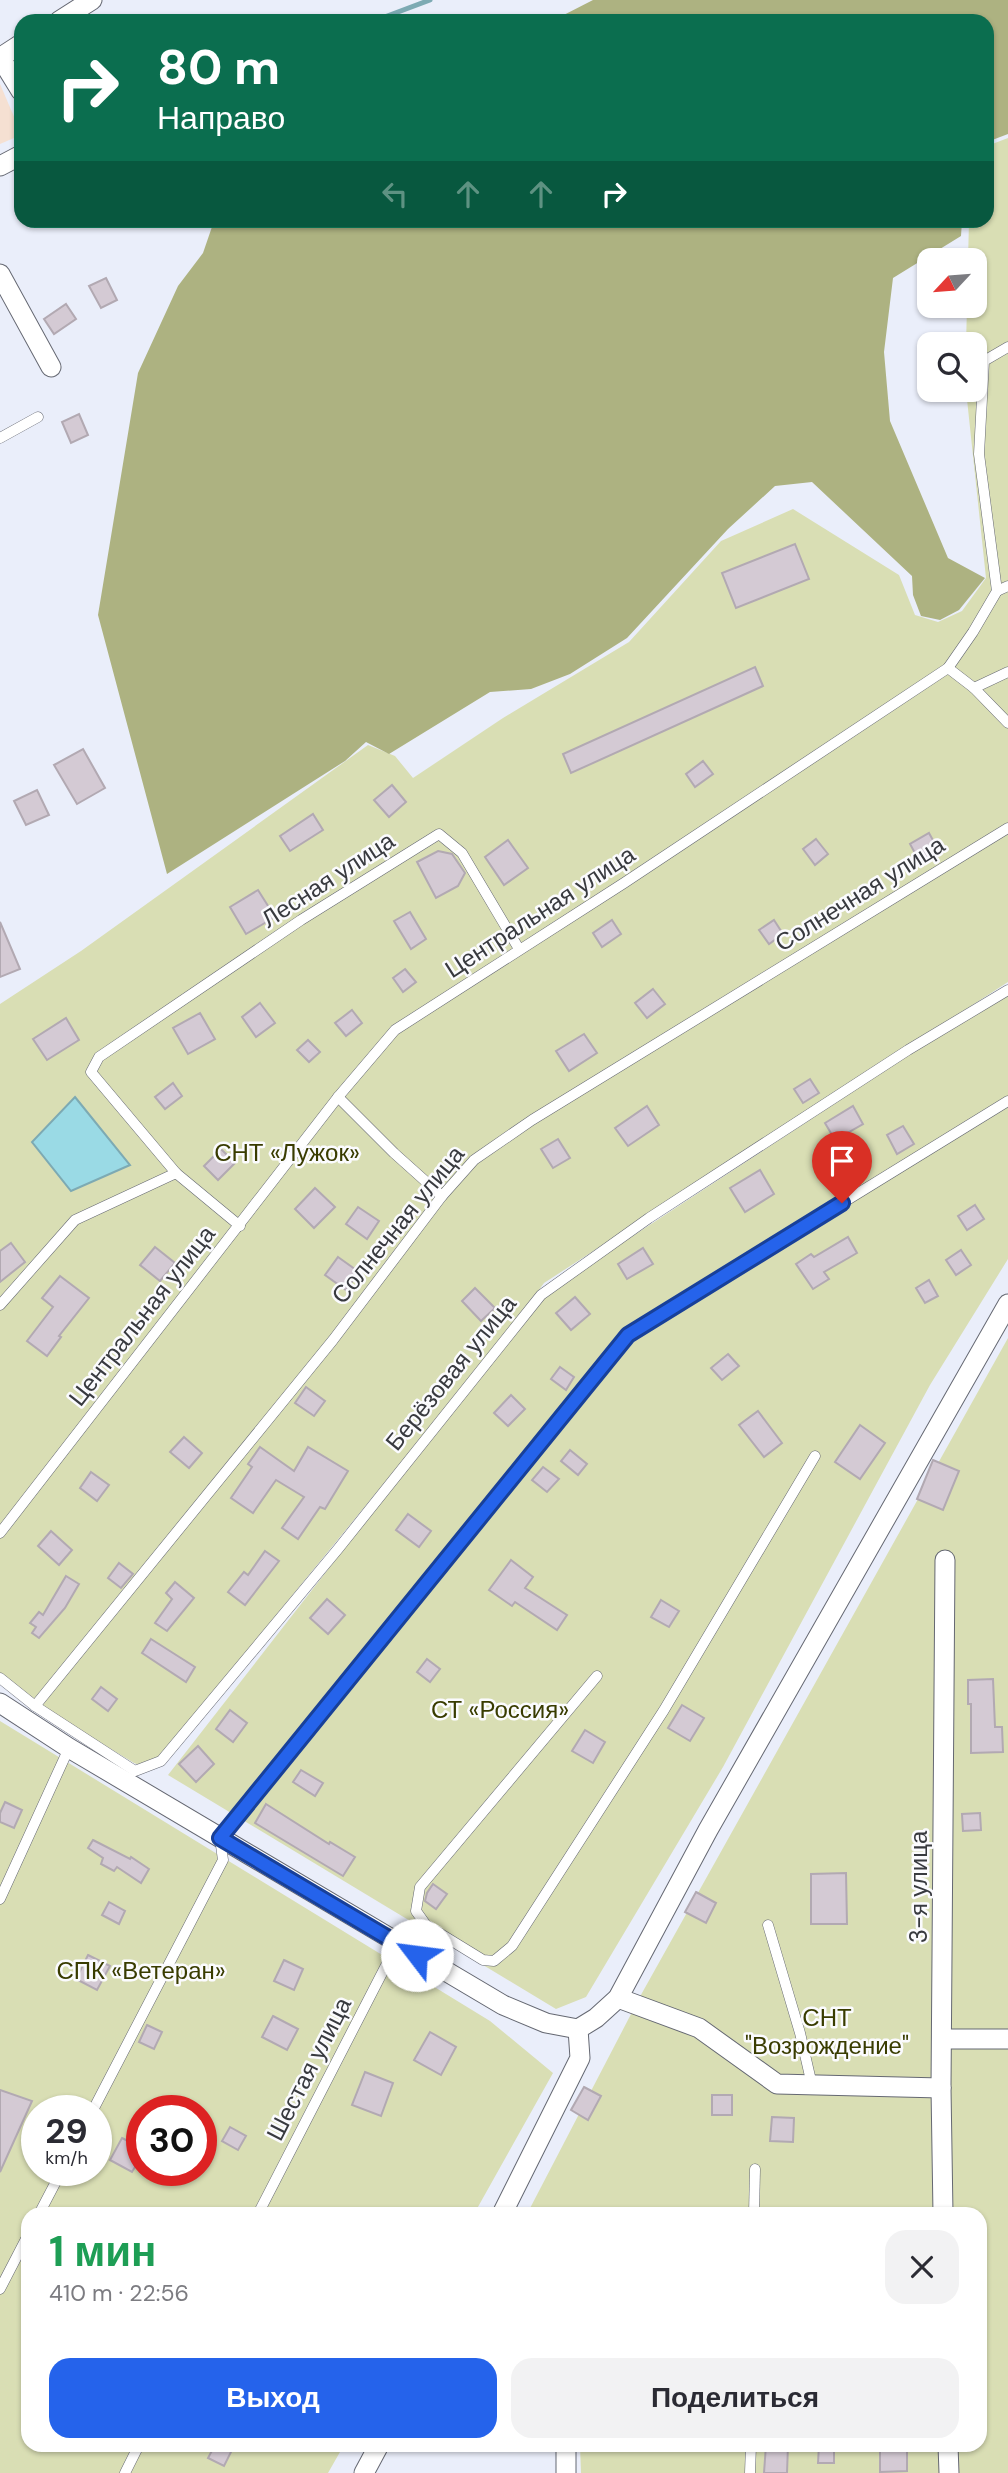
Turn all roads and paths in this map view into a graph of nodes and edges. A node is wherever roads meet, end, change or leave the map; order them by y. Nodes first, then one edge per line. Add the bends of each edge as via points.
1 (92, 0) edge
2 (70, 14) edge
3 (0, 57) edge
4 (14, 79) edge
5 (0, 274) edge
6 (1008, 346) edge
7 (51, 367) dead end
8 (38, 417) dead end
9 (0, 439) edge
10 (1008, 586) edge
11 (997, 590) junction
12 (948, 668) junction
13 (1008, 672) edge
14 (974, 688) junction
15 (1008, 723) edge
16 (1008, 828) edge
17 (519, 949) junction
18 (1008, 990) edge
19 (338, 1097) junction
20 (1008, 1101) edge
21 (176, 1173) junction
22 (442, 1196) junction
23 (240, 1226) junction
24 (1008, 1304) edge
25 (0, 1305) edge
26 (815, 1456) dead end
27 (0, 1533) edge
28 (945, 1560) dead end
29 (597, 1676) dead end
30 (0, 1678) edge
31 (0, 1703) edge
32 (35, 1706) junction
33 (69, 1748) junction
34 (220, 1838) junction
35 (0, 1899) edge
36 (768, 1925) dead end
37 (397, 1944) junction
38 (618, 1998) junction
39 (578, 2029) junction
40 (942, 2039) junction
41 (1008, 2039) edge
42 (812, 2085) junction
43 (941, 2088) junction
44 (101, 2095) edge
45 (755, 2169) dead end
46 (54, 2186) edge
47 (43, 2207) edge
48 (262, 2207) edge
49 (506, 2207) edge
50 (754, 2207) edge
51 (943, 2207) edge
52 (21, 2248) edge
53 (0, 2289) edge
54 (136, 2452) edge
55 (375, 2452) edge
56 (566, 2452) edge
57 (751, 2452) edge
58 (948, 2452) edge
59 (125, 2473) edge
60 (364, 2473) edge
61 (566, 2473) edge
62 (750, 2473) edge
63 (948, 2473) edge

1 - 2 street
3 - 4 street
5 - 7 street
6 - 11 lane via 984,362 979,454
8 - 9 lane
10 - 11 lane
11 - 12 lane, Центральная улица
12 - 14 lane
12 - 17 lane, Центральная улица
13 - 14 lane
14 - 15 lane
16 - 22 lane, Солнечная улица via 532,1120 474,1160
17 - 19 lane, Центральная улица via 396,1030
17 - 21 lane, Лесная улица via 463,853 439,834 302,920 99,1057 91,1072
18 - 32 lane, Берёзовая улица via 683,1196 541,1295 161,1761 135,1771
19 - 22 lane
19 - 23 lane, Центральная улица
20 - 34 lane via 628,1335
21 - 23 lane
21 - 25 lane via 75,1220
22 - 32 lane, Солнечная улица via 332,1340
23 - 27 lane, Центральная улица
24 - 38 street via 708,1830
26 - 29 lane via 664,1710 512,1946 494,1961 484,1960 426,1925 416,1911 420,1887
28 - 40 street, 3-я улица
30 - 32 lane, Берёзовая улица
31 - 33 street
33 - 34 street
33 - 35 lane
34 - 37 street
34 - 44 lane via 223,1860
36 - 42 lane
37 - 39 street via 503,2005 546,2023
37 - 48 lane, Шестая улица
38 - 39 street
38 - 42 street via 699,2028 777,2084
39 - 49 street via 580,2058
40 - 41 street
40 - 43 street, 3-я улица
42 - 43 street
43 - 51 street, 3-я улица
45 - 50 lane
46 - 47 lane
52 - 53 lane
54 - 59 lane
55 - 60 street
56 - 61 street
57 - 62 lane
58 - 63 street

